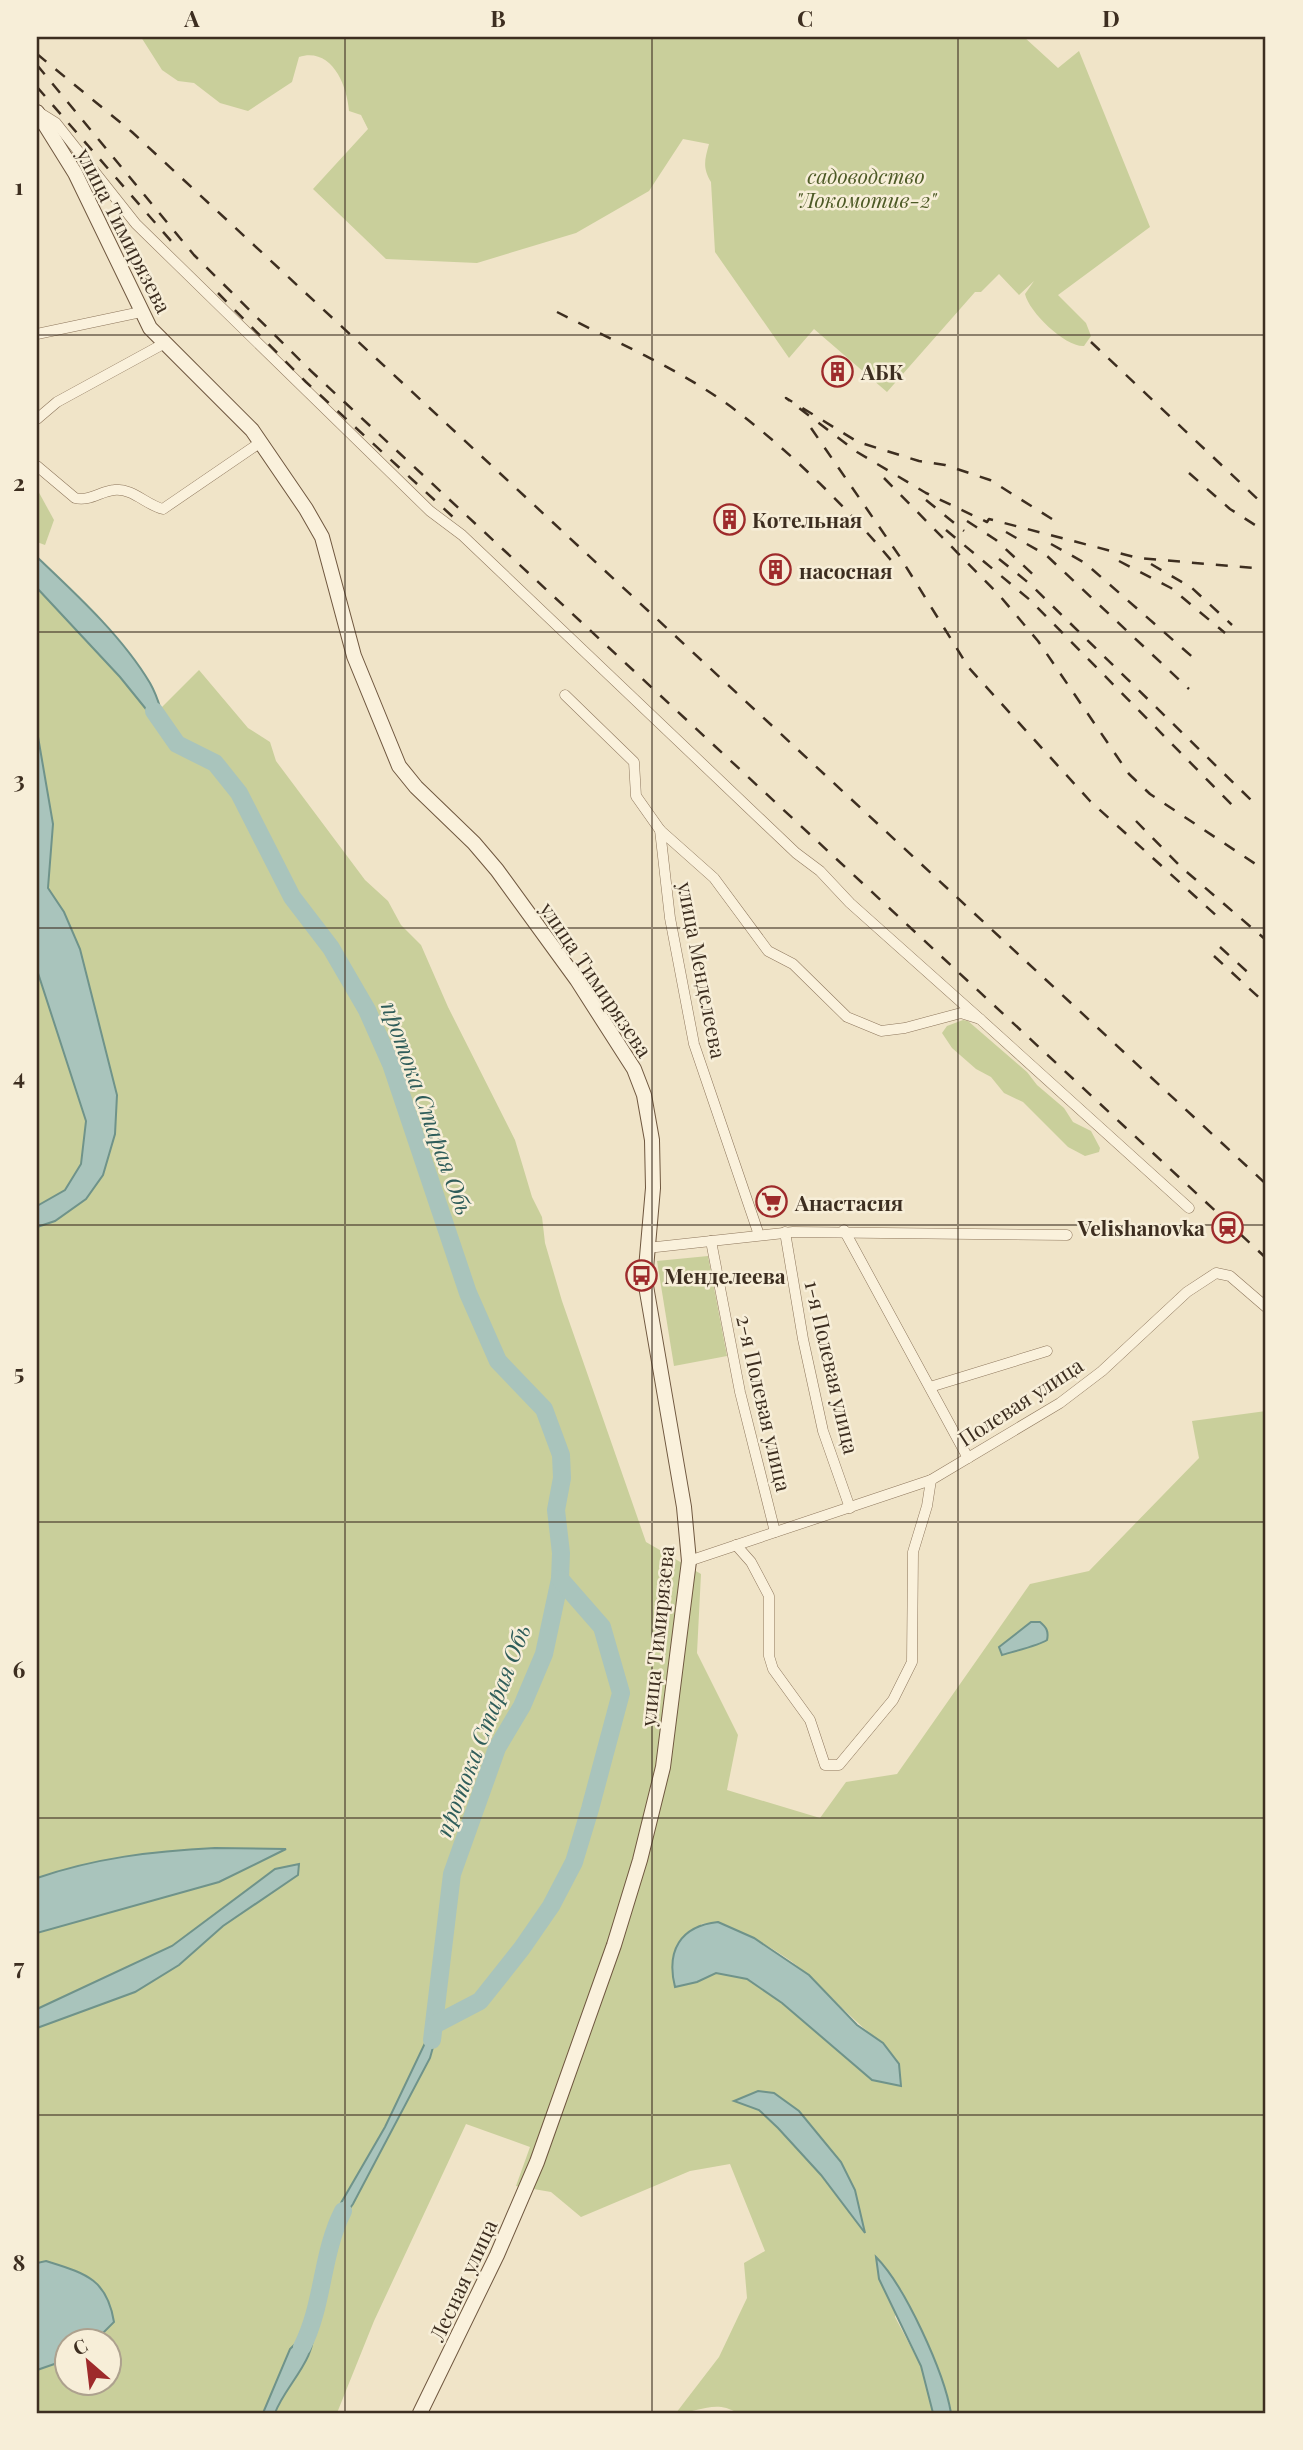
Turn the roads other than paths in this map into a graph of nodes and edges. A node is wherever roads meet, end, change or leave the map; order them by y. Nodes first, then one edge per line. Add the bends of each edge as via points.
1 (37, 111) edge
2 (141, 312) junction
3 (37, 334) edge
4 (165, 343) junction
5 (37, 419) edge
6 (261, 442) junction
7 (37, 466) edge
8 (565, 695) dead end
9 (660, 830) junction
10 (980, 1019) junction
11 (1189, 1208) dead end
12 (844, 1230) junction
13 (785, 1232) junction
14 (759, 1235) junction
15 (1068, 1235) dead end
16 (711, 1241) junction
17 (647, 1248) junction
18 (1266, 1307) edge
19 (1047, 1350) dead end
20 (930, 1387) junction
21 (968, 1458) junction
22 (931, 1479) junction
23 (849, 1508) junction
24 (775, 1532) junction
25 (736, 1545) junction
26 (689, 1561) junction
27 (537, 2162) joint
28 (420, 2413) edge

1 - 2 street, улица Тимирязева via 75,173
1 - 10 street via 57,123 136,224 430,511 462,535 796,853
2 - 3 street
2 - 4 street, улица Тимирязева
4 - 5 street via 57,402
4 - 6 street, улица Тимирязева via 233,408
6 - 7 street via 163,509 117,489 75,498
6 - 17 street, улица Тимирязева via 322,537 354,656 399,766 497,870 577,980 634,1069 652,1140
8 - 9 street, улица Менделеева via 634,762 636,796
9 - 10 street, улица Менделеева via 713,878 768,951 793,964 847,1017 881,1031 961,1013
9 - 14 street, улица Менделеева via 670,919 694,1044
10 - 11 street
12 - 13 street
12 - 15 street
12 - 20 street
13 - 14 street
13 - 23 street, 1-я Полевая улица via 823,1431
14 - 16 street
16 - 17 street
16 - 24 street, 2-я Полевая улица via 740,1392
17 - 26 street, улица Тимирязева via 645,1280
18 - 21 street, Полевая улица via 1230,1276 1216,1273 1187,1292 1102,1371 1060,1403
19 - 20 street
20 - 21 street
21 - 22 street, Полевая улица
22 - 23 street, Полевая улица
22 - 25 street via 928,1506 913,1552 912,1662 893,1700 839,1765 825,1765 810,1720 773,1670 769,1596
23 - 24 street, Полевая улица
24 - 25 street, Полевая улица
25 - 26 street, Полевая улица
26 - 27 street, улица Тимирязева via 663,1768 653,1812 614,1945
27 - 28 street, Лесная улица via 498,2255

